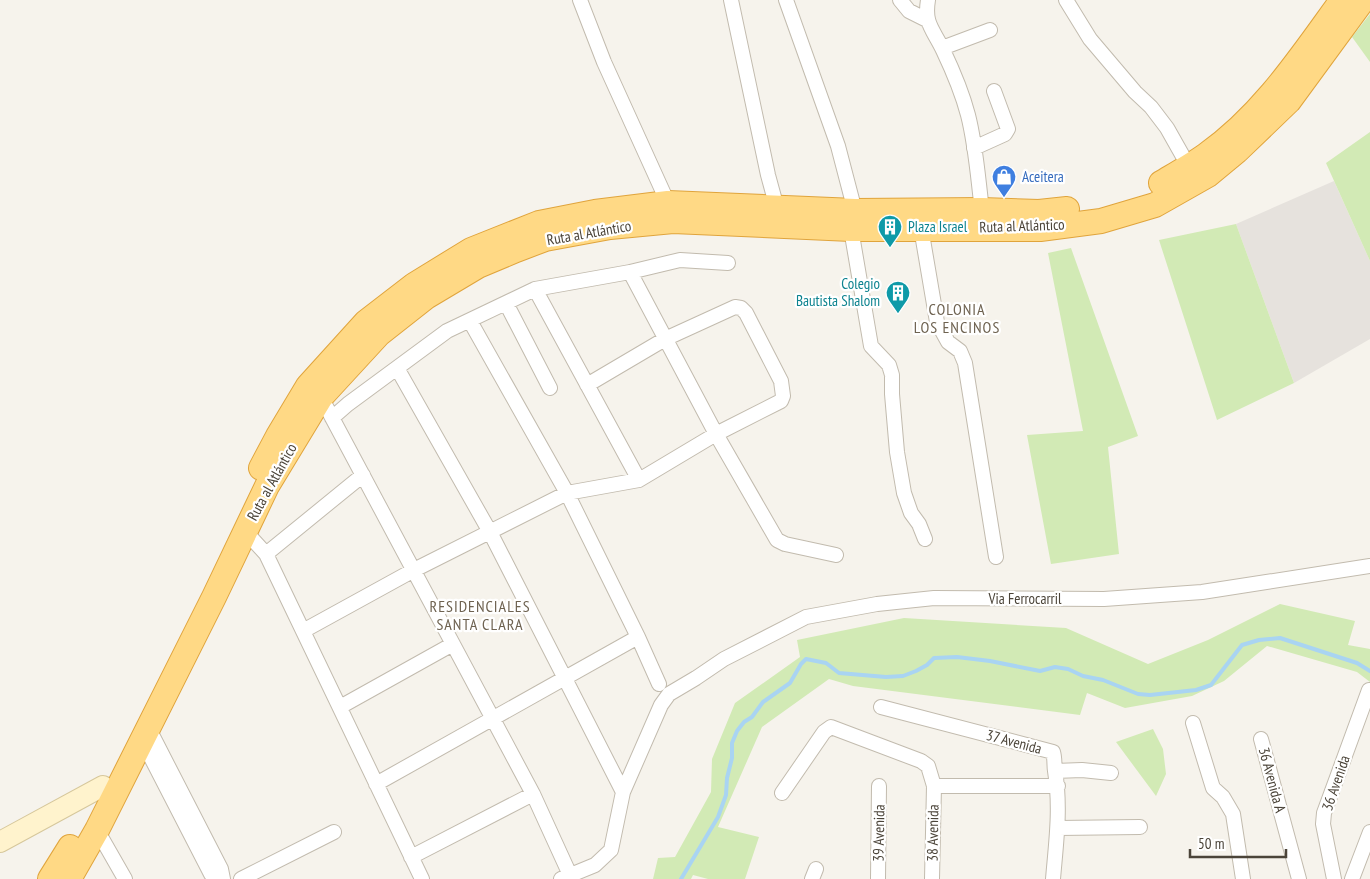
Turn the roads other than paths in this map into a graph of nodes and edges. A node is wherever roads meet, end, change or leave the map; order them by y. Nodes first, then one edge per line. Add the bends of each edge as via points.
1 (580, 0) edge
2 (731, 0) edge
3 (786, 0) edge
4 (900, 0) edge
5 (928, 0) edge
6 (1066, 0) edge
7 (1342, 0) edge
8 (1363, 0) edge
9 (927, 20) junction
10 (990, 30) dead end
11 (942, 48) junction
12 (994, 91) dead end
13 (974, 148) junction
14 (1188, 167) junction
15 (668, 203) junction
16 (777, 208) junction
17 (982, 210) junction
18 (853, 220) junction
19 (921, 228) junction
20 (728, 264) dead end
21 (630, 272) junction
22 (535, 289) junction
23 (506, 303) junction
24 (470, 321) junction
25 (665, 339) junction
26 (397, 368) junction
27 (587, 385) junction
28 (550, 388) dead end
29 (321, 397) junction
30 (332, 418) junction
31 (716, 434) junction
32 (363, 475) junction
33 (640, 480) junction
34 (567, 493) junction
35 (245, 531) junction
36 (490, 532) junction
37 (925, 539) dead end
38 (266, 554) junction
39 (836, 555) dead end
40 (996, 557) dead end
41 (1370, 566) edge
42 (414, 570) junction
43 (303, 631) junction
44 (638, 637) junction
45 (453, 644) junction
46 (566, 678) junction
47 (659, 684) dead end
48 (1369, 690) edge
49 (340, 707) junction
50 (881, 707) dead end
51 (493, 718) junction
52 (1193, 723) dead end
53 (145, 734) junction
54 (1261, 739) dead end
55 (1055, 771) junction
56 (1111, 772) dead end
57 (376, 784) junction
58 (103, 786) junction
59 (879, 786) dead end
60 (934, 786) junction
61 (1058, 786) junction
62 (623, 792) junction
63 (782, 793) dead end
64 (533, 794) junction
65 (1140, 827) dead end
66 (1058, 828) junction
67 (97, 830) junction
68 (334, 832) dead end
69 (1370, 832) edge
70 (0, 842) edge
71 (411, 857) junction
72 (567, 878) edge
73 (50, 879) edge
74 (69, 879) edge
75 (125, 879) edge
76 (217, 879) edge
77 (223, 879) edge
78 (241, 879) edge
79 (422, 879) edge
80 (878, 879) edge
81 (932, 879) edge
82 (1053, 879) edge
83 (1244, 879) edge
84 (1299, 879) edge
85 (1334, 879) edge
86 (1352, 879) edge

1 - 15 street via 601,55
2 - 16 street
3 - 18 street via 838,146
4 - 9 street via 909,11
5 - 9 street
6 - 14 street via 1090,39 1167,128
7 - 14 highway, Ruta al Atlántico via 1267,99 1220,144
8 - 19 highway, Ruta al Atlántico via 1290,101 1208,175 1155,205 1101,221 1040,229
9 - 11 street
10 - 11 street
11 - 13 street via 959,87
12 - 13 street via 1008,129 1005,134
13 - 17 street
14 - 17 highway, Ruta al Atlántico via 1149,190 1098,206 1039,212
15 - 16 highway, Ruta al Atlántico
15 - 58 highway, Ruta al Atlántico via 539,223 471,250 414,285 366,322 308,386 278,436
16 - 18 highway, Ruta al Atlántico
17 - 18 highway, Ruta al Atlántico
18 - 19 highway, Ruta al Atlántico
18 - 29 highway, Ruta al Atlántico via 673,221 610,227 545,239 478,266 426,297 379,334
18 - 37 street via 871,346 889,365 892,375 904,492
19 - 40 street via 937,322 948,342 960,351 965,363
20 - 21 street via 680,260
21 - 22 street
21 - 25 street
22 - 23 street
22 - 27 street
23 - 24 street
23 - 28 street
24 - 26 street via 447,331
24 - 34 street
25 - 27 street
25 - 31 street
25 - 31 street via 735,308 746,313 781,381 782,401
26 - 30 street
26 - 36 street
27 - 33 street
29 - 30 street
29 - 35 highway, Ruta al Atlántico via 267,486
30 - 32 street
31 - 33 street
31 - 39 street via 777,540
32 - 38 street
32 - 42 street
33 - 34 street
34 - 36 street
34 - 44 street
35 - 38 street
35 - 53 highway, Ruta al Atlántico
36 - 42 street
36 - 46 street
38 - 43 street
41 - 62 street, Via Ferrocarril via 1192,593 1104,599 934,598 806,617 724,659 669,694 661,705
42 - 43 street
42 - 45 street
43 - 49 street
44 - 46 street
44 - 47 street
45 - 49 street
45 - 51 street
46 - 51 street
46 - 62 street
48 - 85 street, 36 Avenida via 1324,813 1323,824
49 - 57 street
50 - 55 street, 37 Avenida via 1053,752
51 - 57 street
51 - 64 street
52 - 83 street via 1213,788 1233,814
53 - 67 highway, Ruta al Atlántico
53 - 76 street via 211,874
53 - 77 street via 221,869
54 - 84 street, 36 Avenida A
55 - 56 street
55 - 61 street, 37 Avenida
57 - 71 street
58 - 70 main road
58 - 73 highway, Ruta al Atlántico
59 - 80 street, 39 Avenida
60 - 61 street
60 - 63 street via 928,766 921,760 831,726
60 - 81 street, 38 Avenida
61 - 66 street, 37 Avenida
62 - 72 street, Via Ferrocarril via 611,850 595,865
64 - 71 street
64 - 72 street
65 - 66 street
66 - 82 street, 37 Avenida
67 - 74 highway, Ruta al Atlántico
67 - 75 street
68 - 78 street
69 - 86 street
71 - 79 street

